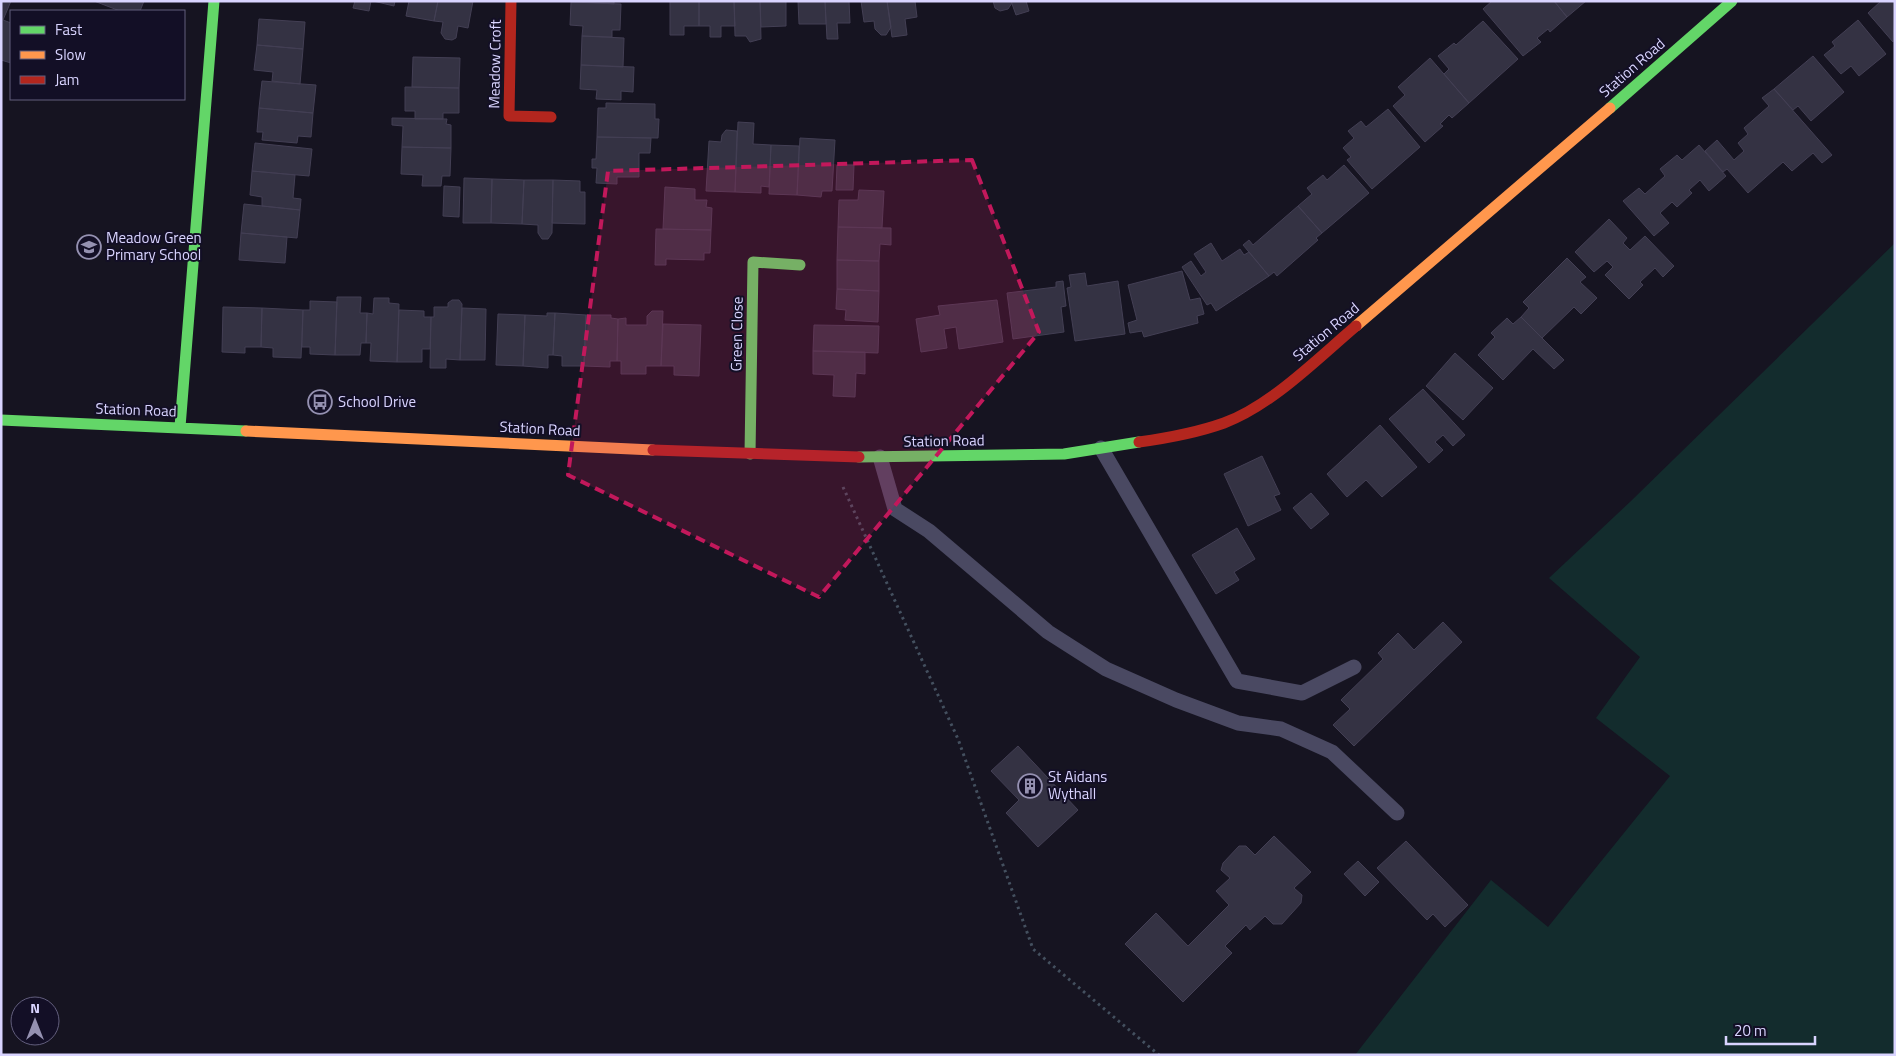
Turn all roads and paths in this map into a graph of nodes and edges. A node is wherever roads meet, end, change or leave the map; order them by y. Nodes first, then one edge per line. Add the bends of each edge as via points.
1 (214, 1) edge
2 (511, 1) edge
3 (1732, 1) edge
4 (551, 117) dead end
5 (800, 265) dead end
6 (1, 420) edge
7 (180, 427) junction
8 (1101, 448) junction
9 (750, 454) junction
10 (880, 457) junction
11 (830, 458) junction
12 (1354, 667) dead end
13 (1397, 813) dead end
14 (1159, 1055) edge

1 - 7 street
2 - 4 street, Meadow Croft via 509,116
3 - 8 street, Station Road via 1442,254 1268,398 1226,422 1184,435
5 - 9 street, Green Close via 753,262
6 - 7 street, Station Road
7 - 9 street, Station Road
8 - 10 street, Station Road via 1064,454
8 - 12 lane via 1237,681 1302,693
9 - 11 street, Station Road
10 - 11 street, Station Road
10 - 13 lane via 895,509 928,531 1048,632 1106,669 1176,700 1238,723 1281,729 1332,752
11 - 14 path via 958,739 1034,948

